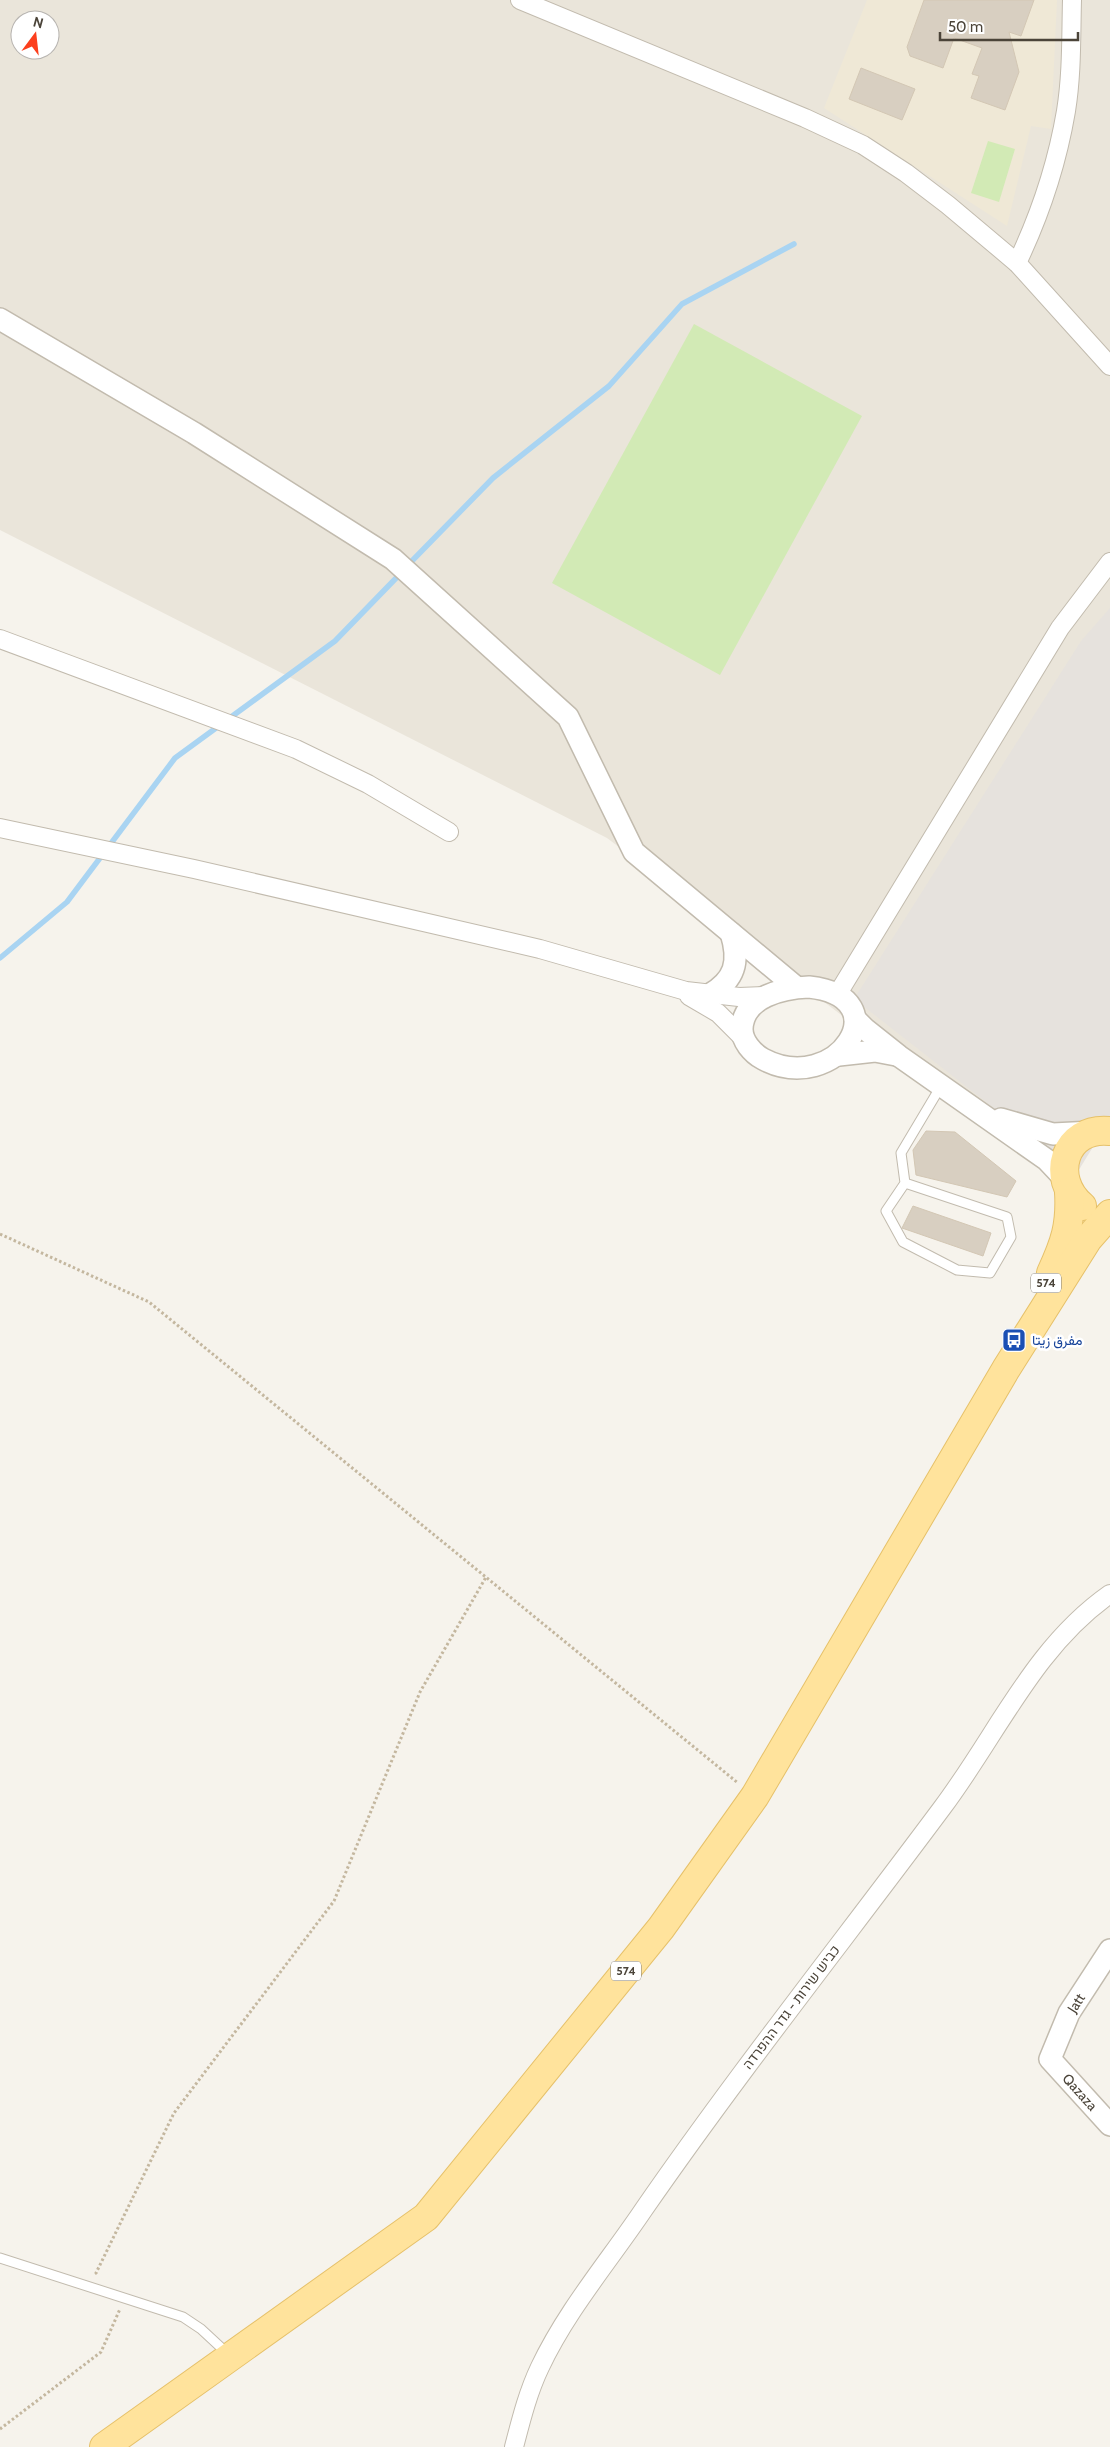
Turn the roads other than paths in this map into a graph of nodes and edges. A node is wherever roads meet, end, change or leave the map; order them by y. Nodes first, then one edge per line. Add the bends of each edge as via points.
1 (520, 0) edge
2 (1072, 0) edge
3 (1017, 263) junction
4 (0, 319) edge
5 (1110, 366) edge
6 (1110, 562) edge
7 (0, 639) edge
8 (0, 828) edge
9 (449, 832) dead end
10 (731, 933) junction
11 (796, 987) junction
12 (678, 989) junction
13 (710, 995) junction
14 (836, 995) junction
15 (766, 996) junction
16 (856, 1019) junction
17 (745, 1040) junction
18 (839, 1055) junction
19 (899, 1056) junction
20 (941, 1086) junction
21 (982, 1113) junction
22 (1106, 1131) edge
23 (905, 1183) junction
24 (1066, 1185) junction
25 (1110, 1213) edge
26 (1006, 1369) junction
27 (1110, 1594) edge
28 (1110, 1950) edge
29 (1050, 2059) joint
30 (1110, 2125) edge
31 (0, 2258) edge
32 (230, 2356) junction
33 (104, 2447) edge
34 (514, 2447) edge

1 - 3 street via 863,145 948,205
2 - 3 street via 1070,76 1064,119 1046,193
3 - 5 street
4 - 10 street via 194,433 393,559 568,717 634,852
6 - 14 street via 1060,628
7 - 9 street via 296,749 368,784
8 - 12 street via 540,949
10 - 11 street
10 - 13 street via 736,947 732,975 722,988
11 - 14 street via 821,988
11 - 15 street
12 - 13 street
12 - 17 street via 718,1013
13 - 15 street
14 - 16 street via 848,1003
15 - 17 street via 746,1014 742,1031
16 - 18 street via 854,1034
16 - 19 street
17 - 18 street via 758,1056 782,1067 813,1066
18 - 19 street via 875,1051
19 - 20 street
20 - 21 street
20 - 23 lane via 901,1153
21 - 22 street via 1053,1134
21 - 24 street via 1047,1160
22 - 24 main road, 574 via 1082,1136 1072,1145 1065,1157
23 - 23 lane via 1007,1217 1011,1237 990,1273 957,1270 903,1242 886,1211
24 - 25 main road, 574 via 1081,1205
24 - 26 main road, 574 via 1069,1226 1064,1246
25 - 26 main road, 574 via 1088,1239
26 - 32 main road, 574 via 755,1796 661,1928 426,2217
27 - 34 street, כביש שירות - גדר ההפרדה via 1073,1624 1040,1662 954,1792 745,2068 581,2298 538,2370
28 - 29 street, Jatt via 1069,2013
29 - 30 street, Qazaza
31 - 32 lane via 183,2317
32 - 33 main road, 574

